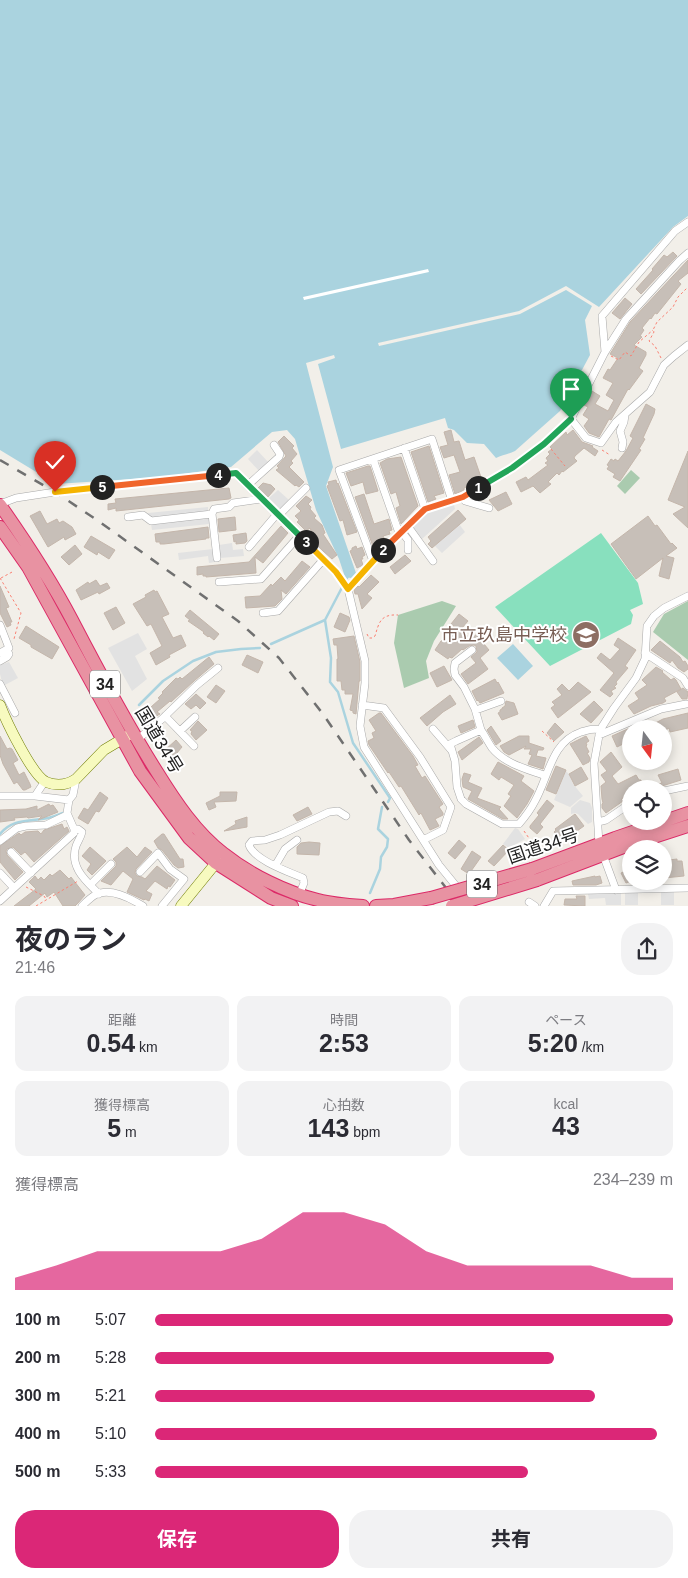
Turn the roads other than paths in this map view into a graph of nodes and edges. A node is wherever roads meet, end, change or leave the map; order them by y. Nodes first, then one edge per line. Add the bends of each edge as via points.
1 (688, 222) edge
2 (688, 253) edge
3 (688, 346) edge
4 (605, 352) junction
5 (625, 414) junction
6 (571, 419) junction
7 (274, 445) dead end
8 (404, 448) junction
9 (622, 448) dead end
10 (373, 459) junction
11 (248, 485) junction
12 (306, 488) dead end
13 (463, 497) junction
14 (262, 499) junction
15 (452, 500) junction
16 (0, 505) edge
17 (489, 508) dead end
18 (425, 509) junction
19 (212, 514) junction
20 (278, 515) junction
21 (128, 517) dead end
22 (407, 525) junction
23 (0, 527) edge
24 (400, 532) junction
25 (299, 536) junction
26 (249, 547) dead end
27 (408, 550) dead end
28 (217, 558) dead end
29 (323, 560) junction
30 (433, 560) dead end
31 (373, 561) junction
32 (219, 582) dead end
33 (348, 589) junction
34 (688, 596) edge
35 (263, 613) dead end
36 (0, 626) edge
37 (5, 650) edge
38 (472, 650) dead end
39 (645, 653) junction
40 (0, 661) edge
41 (218, 668) dead end
42 (0, 684) edge
43 (688, 686) edge
44 (501, 701) dead end
45 (686, 704) dead end
46 (0, 705) edge
47 (362, 705) junction
48 (476, 710) junction
49 (15, 713) dead end
50 (165, 716) junction
51 (195, 717) dead end
52 (433, 730) dead end
53 (481, 730) junction
54 (180, 731) junction
55 (600, 733) junction
56 (131, 737) junction
57 (194, 746) dead end
58 (452, 751) junction
59 (546, 776) junction
60 (76, 779) junction
61 (45, 781) junction
62 (688, 786) edge
63 (672, 789) edge
64 (0, 796) edge
65 (35, 796) junction
66 (69, 800) junction
67 (622, 809) edge
68 (688, 813) edge
69 (67, 815) junction
70 (346, 816) dead end
71 (598, 822) junction
72 (688, 826) edge
73 (74, 829) junction
74 (297, 840) dead end
75 (423, 840) junction
76 (0, 842) edge
77 (601, 850) junction
78 (11, 852) dead end
79 (220, 859) junction
80 (111, 864) dead end
81 (274, 866) junction
82 (140, 872) dead end
83 (0, 873) edge
84 (31, 873) junction
85 (534, 875) junction
86 (17, 886) junction
87 (90, 886) junction
88 (688, 888) edge
89 (616, 890) junction
90 (99, 894) junction
91 (299, 895) junction
92 (0, 901) edge
93 (290, 905) edge
94 (82, 906) edge
95 (143, 906) edge
96 (162, 906) edge
97 (181, 906) edge
98 (363, 906) edge
99 (376, 906) edge
100 (452, 906) edge
101 (471, 906) edge
102 (544, 906) edge

1 - 4 street via 675,231 602,316
2 - 4 street via 626,319
3 - 5 street via 663,367 650,392
4 - 6 street
5 - 6 street via 601,443 586,438
5 - 9 street via 620,431
6 - 13 street via 512,468
7 - 11 street via 279,457
8 - 10 street
8 - 15 street via 432,440
8 - 18 street
10 - 24 street
10 - 31 street via 339,470
11 - 14 street
11 - 16 street via 236,473 55,492 16,498
12 - 20 street
13 - 15 street
13 - 17 street via 465,501
14 - 19 street via 214,509
14 - 20 street
15 - 18 street
16 - 56 highway, 国道34号 / 34 via 32,551 71,618
18 - 22 street
19 - 21 street via 151,521 143,515
19 - 28 street
20 - 25 street
20 - 26 street
22 - 24 street
22 - 30 street
23 - 56 highway, 国道34号 / 34 via 28,567
24 - 27 street via 408,540
24 - 31 street
25 - 29 street
25 - 32 street via 261,579
29 - 33 street
29 - 35 street via 278,610
31 - 33 street
33 - 47 street via 365,661
34 - 39 street via 654,616 647,626
36 - 37 street
37 - 40 street via 9,654
38 - 48 street via 455,663 454,669
39 - 43 street via 683,678
39 - 55 street via 636,678
41 - 50 street
42 - 49 street
44 - 48 street
45 - 55 street via 661,709
46 - 61 street via 14,736 35,771
47 - 75 street via 360,726 364,747
47 - 75 street via 384,708 451,807 442,830
48 - 53 street
50 - 54 street
50 - 56 street
51 - 54 street
52 - 58 street
53 - 58 street via 450,744
53 - 59 street via 503,758
54 - 57 street
55 - 59 street via 594,728 566,740
55 - 71 street via 594,763
56 - 60 street via 104,750
56 - 79 highway, 国道34号 / 34 via 140,771 158,796 189,838
58 - 59 street via 461,799 502,824 519,824 536,801
60 - 61 street via 62,784
60 - 66 street
61 - 65 street
62 - 63 street
64 - 65 street
65 - 66 street
66 - 69 street
67 - 71 street
68 - 77 highway, 国道34号 / 34
69 - 73 street
69 - 76 street via 46,825 16,828
70 - 81 street via 338,811 329,812 280,835 252,841 250,850
71 - 77 street
72 - 77 highway, 国道34号 / 34 via 629,845
73 - 84 street via 74,833
73 - 87 street via 82,832 74,854 76,867
74 - 81 street via 285,849
75 - 101 street
77 - 85 highway, 国道34号 / 34
77 - 89 street
78 - 84 street
79 - 91 highway, 国道34号 / 34
79 - 93 highway, 国道34号 / 34 via 271,898
79 - 97 street
80 - 87 street
81 - 91 street via 303,878
82 - 96 street via 158,853 170,869 184,878
83 - 86 street
84 - 86 street
85 - 99 highway, 国道34号 / 34, bridge via 431,898
85 - 100 highway, 国道34号 / 34, bridge
86 - 92 street
87 - 90 street
88 - 89 street
89 - 102 street via 553,891
90 - 94 street
90 - 95 street via 114,893
91 - 98 highway, 国道34号 / 34

